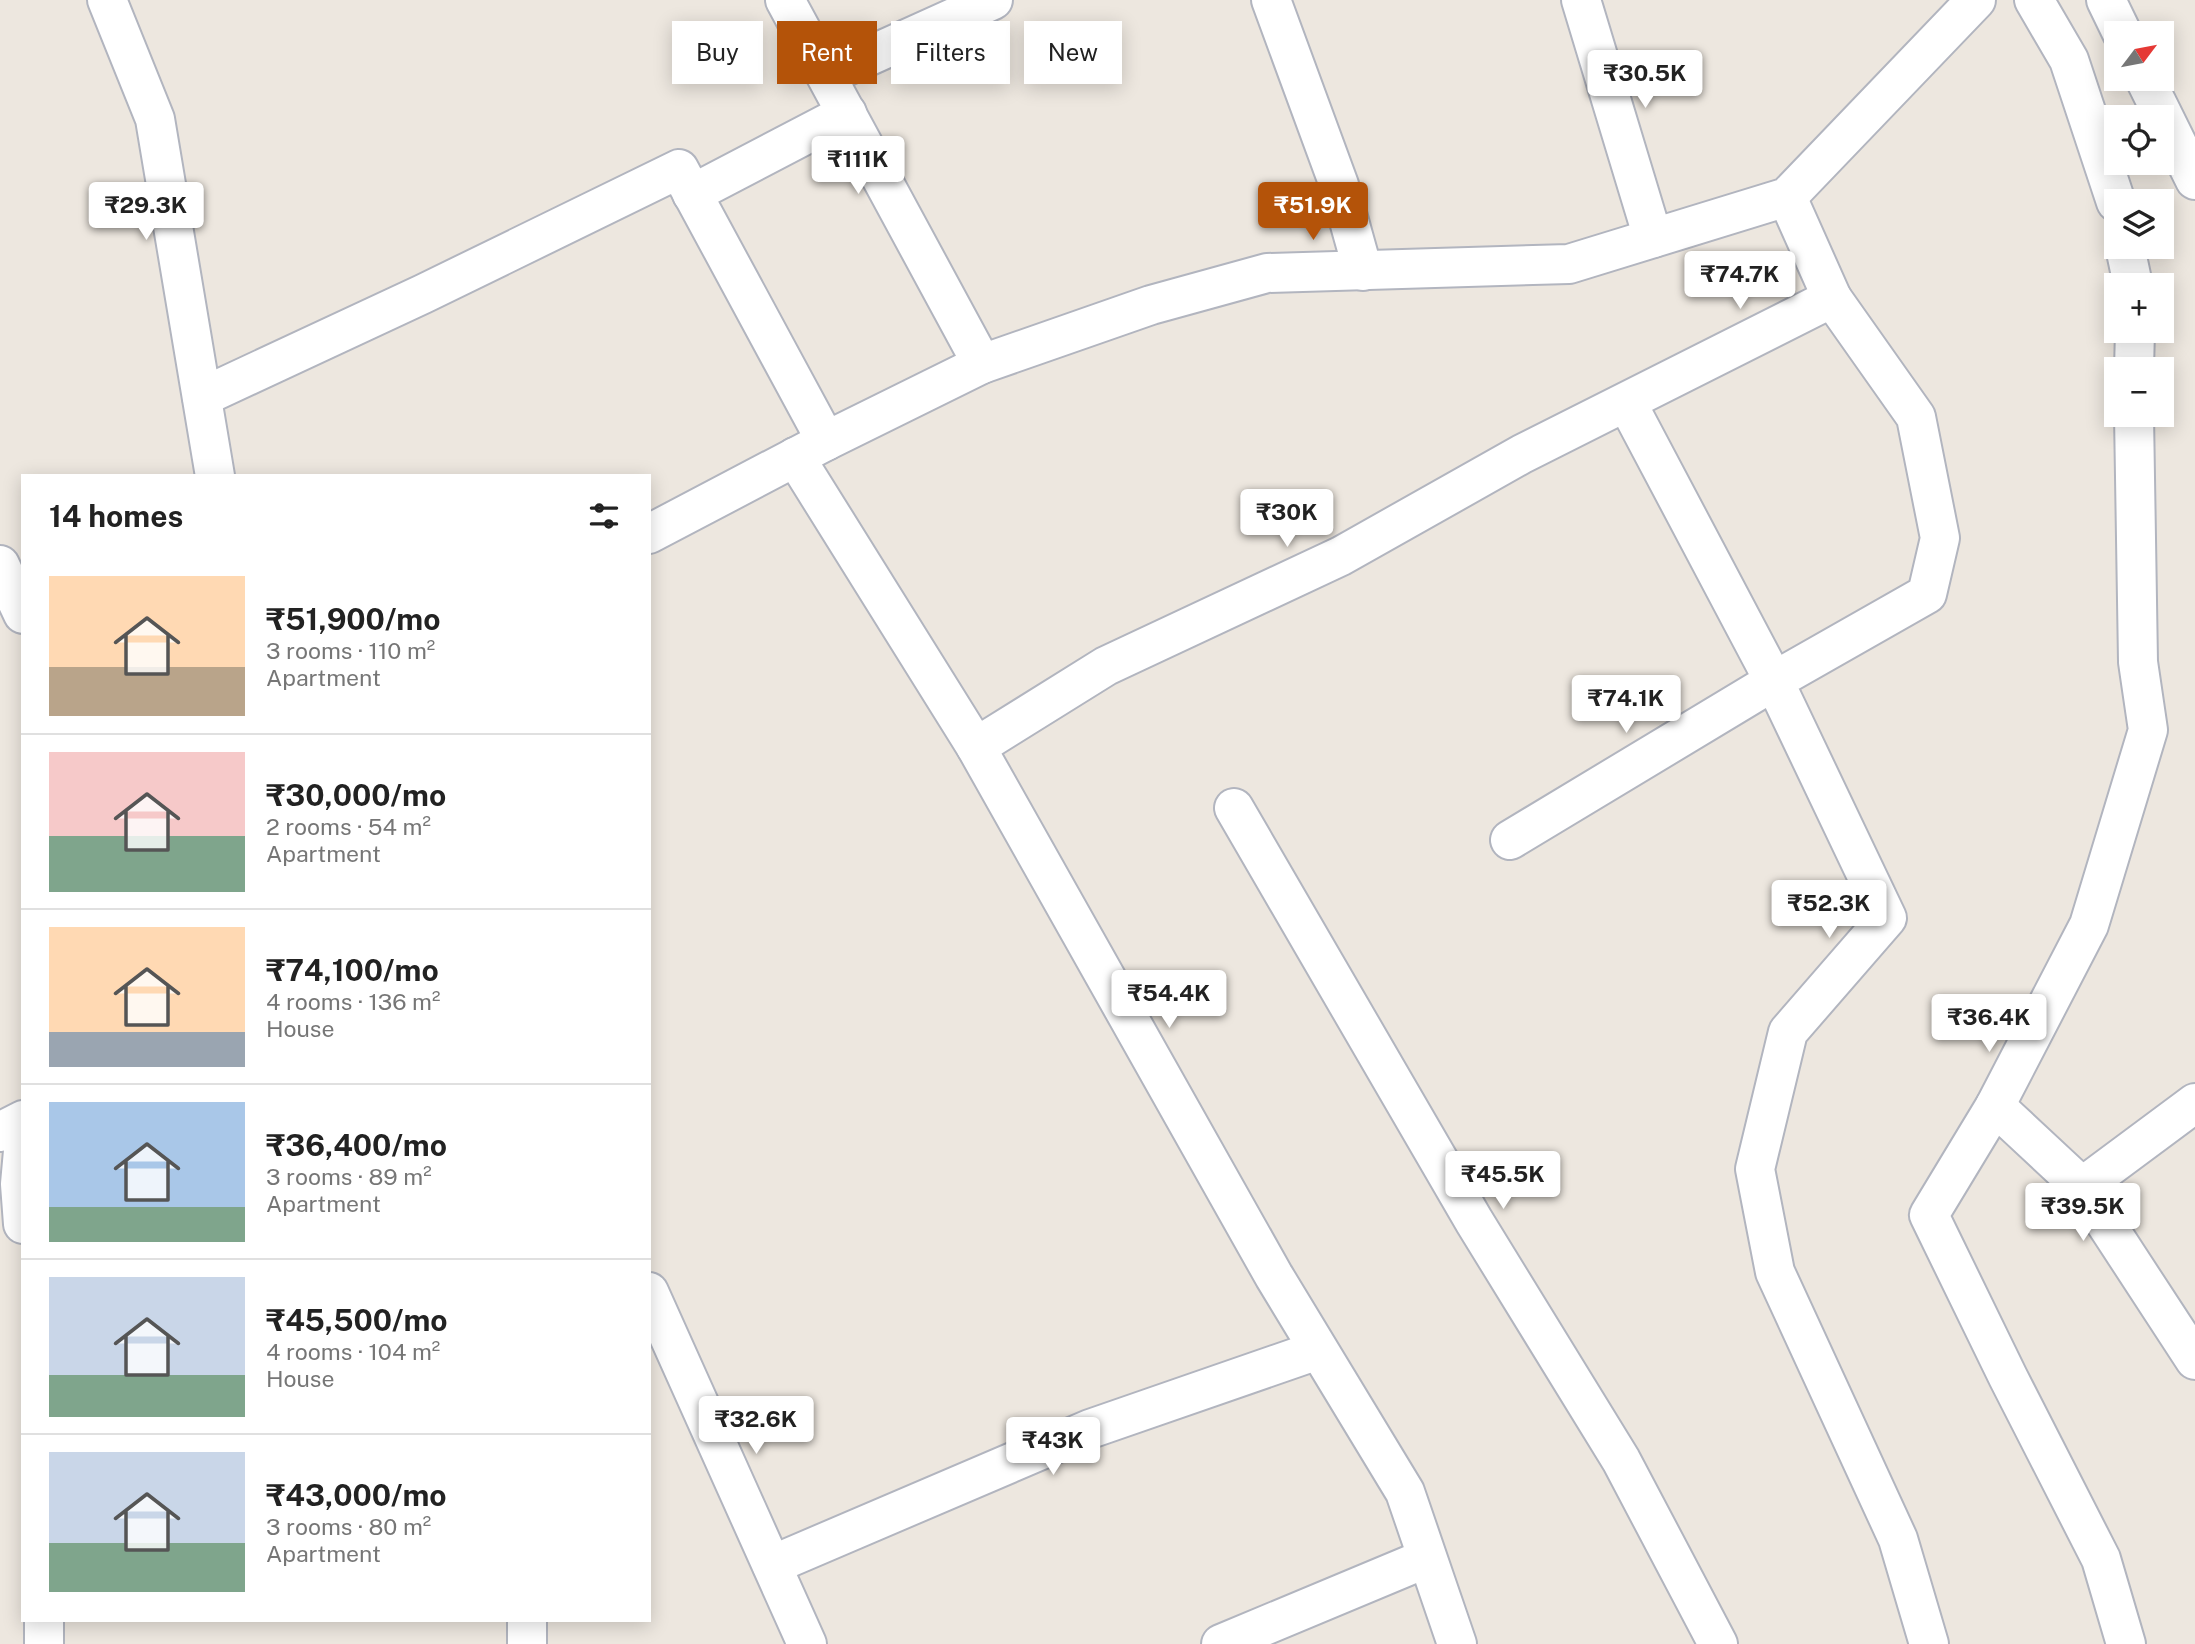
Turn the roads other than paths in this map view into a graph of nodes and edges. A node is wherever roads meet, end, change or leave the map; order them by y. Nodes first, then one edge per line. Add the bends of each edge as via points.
1 (107, 0) edge
2 (785, 0) edge
3 (993, 0) edge
4 (1271, 0) edge
5 (1581, 0) edge
6 (1976, 0) edge
7 (2034, 0) edge
8 (2106, 0) edge
9 (797, 21) edge
10 (2116, 21) edge
11 (877, 52) edge
12 (832, 84) edge
13 (2151, 91) edge
14 (847, 113) junction
15 (2195, 180) edge
16 (2112, 189) edge
17 (692, 194) junction
18 (1787, 197) junction
19 (1653, 238) junction
20 (1363, 271) junction
21 (1832, 298) junction
22 (982, 364) junction
23 (202, 397) junction
24 (1627, 403) junction
25 (2134, 427) edge
26 (811, 449) junction
27 (215, 474) edge
28 (651, 533) edge
29 (0, 565) edge
30 (21, 610) edge
31 (1774, 681) junction
32 (976, 747) junction
33 (1234, 807) dead end
34 (1510, 840) dead end
35 (2195, 1102) edge
36 (1995, 1106) junction
37 (21, 1121) edge
38 (0, 1132) edge
39 (21, 1173) edge
40 (2082, 1187) junction
41 (21, 1197) edge
42 (651, 1296) edge
43 (1318, 1350) junction
44 (2195, 1360) edge
45 (1427, 1558) junction
46 (772, 1564) junction
47 (44, 1622) edge
48 (527, 1622) edge
49 (44, 1644) edge
50 (527, 1644) edge
51 (807, 1644) edge
52 (1221, 1644) edge
53 (1457, 1644) edge
54 (1718, 1644) edge
55 (1929, 1644) edge
56 (2126, 1644) edge

1 - 23 street via 155,119
2 - 9 street
3 - 11 street
4 - 20 street via 1339,185
5 - 19 street
6 - 18 street
7 - 16 street via 2069,60
8 - 10 street
12 - 14 street
13 - 15 street
14 - 17 street
14 - 22 street
17 - 23 street via 678,169
17 - 26 street
18 - 19 street
18 - 21 street
19 - 20 street via 1570,264
20 - 22 street via 1268,273 1151,304
21 - 24 street
21 - 31 street via 1916,417 1940,538 1927,594
22 - 26 street
23 - 27 street
24 - 31 street
24 - 32 street via 1522,454 1341,556 1106,666
25 - 36 street via 2138,662 2148,730 2089,925
26 - 28 street
26 - 32 street
29 - 30 street
31 - 34 street
31 - 55 street via 1887,918 1788,1032 1755,1169 1775,1272 1898,1539
32 - 43 street
33 - 54 street via 1474,1221 1621,1460
35 - 40 street
36 - 40 street
36 - 56 street via 1929,1215 2101,1559
37 - 38 street
39 - 41 street
40 - 44 street
42 - 46 street
43 - 45 street via 1405,1492
43 - 46 street via 1090,1429
45 - 52 street
45 - 53 street
46 - 51 street
47 - 49 street
48 - 50 street

